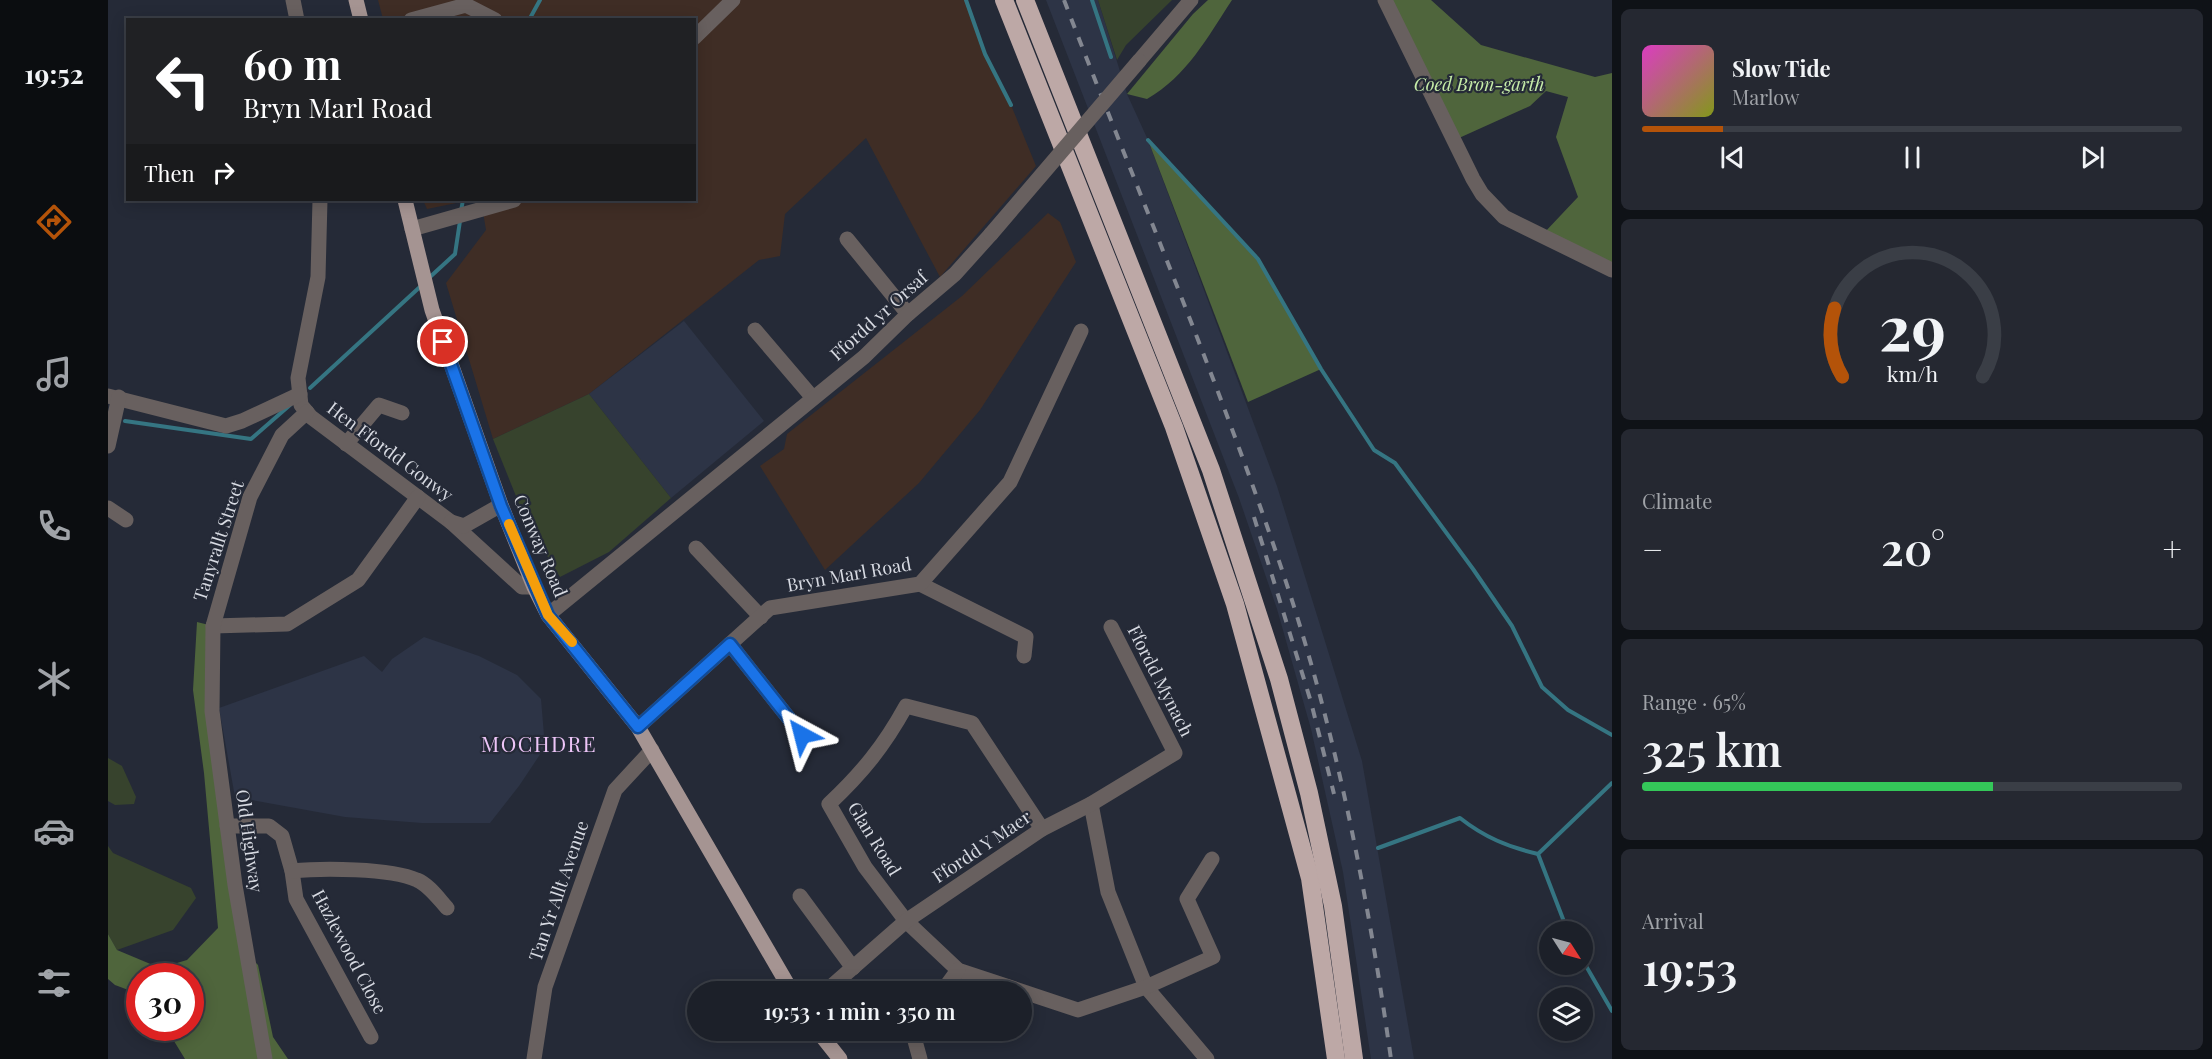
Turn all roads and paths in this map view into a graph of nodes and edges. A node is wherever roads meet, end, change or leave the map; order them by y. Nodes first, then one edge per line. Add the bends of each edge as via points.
1 (293, 0) edge
2 (356, 0) edge
3 (733, 0) edge
4 (1004, 0) edge
5 (1025, 0) edge
6 (1191, 0) edge
7 (1385, 0) edge
8 (465, 3) edge
9 (297, 18) edge
10 (360, 18) edge
11 (417, 18) edge
12 (491, 18) edge
13 (696, 36) edge
14 (320, 201) edge
15 (405, 201) edge
16 (510, 201) edge
17 (412, 229) junction
18 (847, 239) dead end
19 (1612, 270) edge
20 (908, 314) junction
21 (755, 330) dead end
22 (1081, 331) dead end
23 (300, 394) junction
24 (114, 397) edge
25 (813, 398) junction
26 (308, 412) junction
27 (402, 413) dead end
28 (346, 444) junction
29 (108, 446) edge
30 (418, 497) junction
31 (501, 506) junction
32 (108, 508) edge
33 (126, 520) dead end
34 (452, 522) junction
35 (696, 548) dead end
36 (920, 584) junction
37 (534, 587) junction
38 (548, 615) junction
39 (761, 617) junction
40 (213, 626) junction
41 (1111, 627) dead end
42 (730, 644) junction
43 (1024, 656) dead end
44 (638, 727) junction
45 (802, 735) dead end
46 (652, 750) junction
47 (1175, 753) joint
48 (1090, 804) junction
49 (227, 826) junction
50 (1042, 830) junction
51 (1212, 859) dead end
52 (292, 871) junction
53 (800, 896) dead end
54 (447, 908) dead end
55 (906, 921) junction
56 (853, 968) junction
57 (958, 970) junction
58 (786, 981) edge
59 (838, 981) edge
60 (950, 981) edge
61 (1146, 987) junction
62 (371, 1037) dead end
63 (826, 1041) edge
64 (915, 1041) edge
65 (265, 1059) edge
66 (534, 1059) edge
67 (840, 1059) edge
68 (920, 1059) edge
69 (1207, 1059) edge
70 (1336, 1059) edge
71 (1354, 1059) edge

1 - 9 street
2 - 10 main road
3 - 13 street
4 - 70 highway via 1174,427 1235,604 1310,878
5 - 71 highway via 1211,470 1279,679 1309,792 1333,906
6 - 20 street, Ffordd yr Orsaf, bridge via 956,274
7 - 19 street via 1482,194 1504,217
8 - 11 street
8 - 12 street
14 - 23 street, Hen Ffordd Gonwy via 318,277 298,378
15 - 17 main road, Conway Road
16 - 17 street
17 - 31 main road, Conway Road via 432,310
18 - 20 street
20 - 25 street, Ffordd yr Orsaf via 864,357
21 - 25 street
22 - 36 street, Bryn Marl Road via 1010,482
23 - 24 street via 226,426
23 - 26 street, Hen Ffordd Gonwy
24 - 29 street
25 - 38 street, Ffordd yr Orsaf
26 - 28 street, Hen Ffordd Gonwy
26 - 40 street, Tanyrallt Street via 282,435 250,497
27 - 28 street via 379,405
28 - 30 street, Hen Ffordd Gonwy
30 - 34 street, Hen Ffordd Gonwy
30 - 40 street via 358,580 287,624
31 - 34 street via 464,526
31 - 37 main road, Conway Road
32 - 33 street
34 - 37 street, Hen Ffordd Gonwy via 522,587
35 - 39 street
36 - 39 street, Bryn Marl Road via 770,608
36 - 43 street via 1026,637
37 - 38 main road, Conway Road
38 - 44 main road, Conway Road
39 - 42 street, Bryn Marl Road
40 - 49 street, Old Highway via 212,711
41 - 47 street, Ffordd Mynach
42 - 44 street, Bryn Marl Road
42 - 45 street
44 - 46 main road, Conway Road
46 - 58 main road, Conway Road
46 - 66 street, Tan Yr Allt Avenue via 615,790 545,987
47 - 48 street, Ffordd Y Maer
48 - 50 street, Ffordd Y Maer
48 - 61 street via 1108,892
49 - 52 street, Hazlewood Close via 270,826 282,836
49 - 65 street, Old Highway
50 - 55 street, Ffordd Y Maer
50 - 55 street, Glan Road via 972,723 906,706 888,739 861,774 829,804 865,867
51 - 61 street via 1187,899 1213,957
52 - 54 street via 327,868 415,879
52 - 62 street, Hazlewood Close via 296,899
53 - 56 street
55 - 56 street, Ffordd Y Maer
55 - 57 street
56 - 59 street, Ffordd Y Maer
57 - 60 street
57 - 61 street via 1078,1010
61 - 69 street
63 - 67 main road
64 - 68 street

